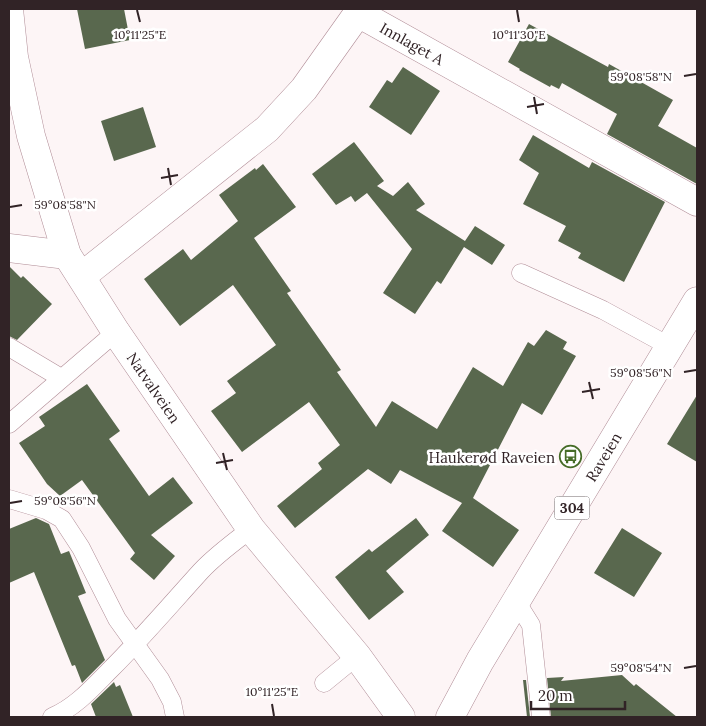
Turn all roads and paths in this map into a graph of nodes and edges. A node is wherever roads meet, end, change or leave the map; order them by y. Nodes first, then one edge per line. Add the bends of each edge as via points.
1 (9, 9) edge
2 (359, 11) edge
3 (697, 202) edge
4 (9, 248) edge
5 (74, 266) junction
6 (522, 273) dead end
7 (697, 301) edge
8 (116, 332) junction
9 (669, 346) junction
10 (9, 347) edge
11 (61, 378) junction
12 (9, 424) edge
13 (9, 499) edge
14 (251, 529) junction
15 (516, 601) junction
16 (135, 645) junction
17 (356, 656) junction
18 (324, 683) dead end
19 (52, 717) edge
20 (175, 717) edge
21 (401, 717) edge
22 (450, 717) edge
23 (541, 717) edge

1 - 5 street, Natvalveien via 14,57 31,136
2 - 3 street, Innlaget A
2 - 5 street, Innlaget A via 304,89 267,129
4 - 5 street
5 - 8 street, Natvalveien
6 - 9 lane via 603,310
7 - 9 street, Raveien / 304
8 - 11 lane
8 - 14 street, Natvalveien
9 - 15 street, Raveien / 304
10 - 11 lane
11 - 12 lane
13 - 16 lane via 46,510 62,519 81,548 117,619
14 - 16 lane via 203,569
14 - 17 street, Natvalveien
15 - 22 street, Raveien / 304
15 - 23 lane via 531,625
16 - 19 lane via 84,697
16 - 20 lane via 160,679 172,702
17 - 18 lane
17 - 21 street, Natvalveien

